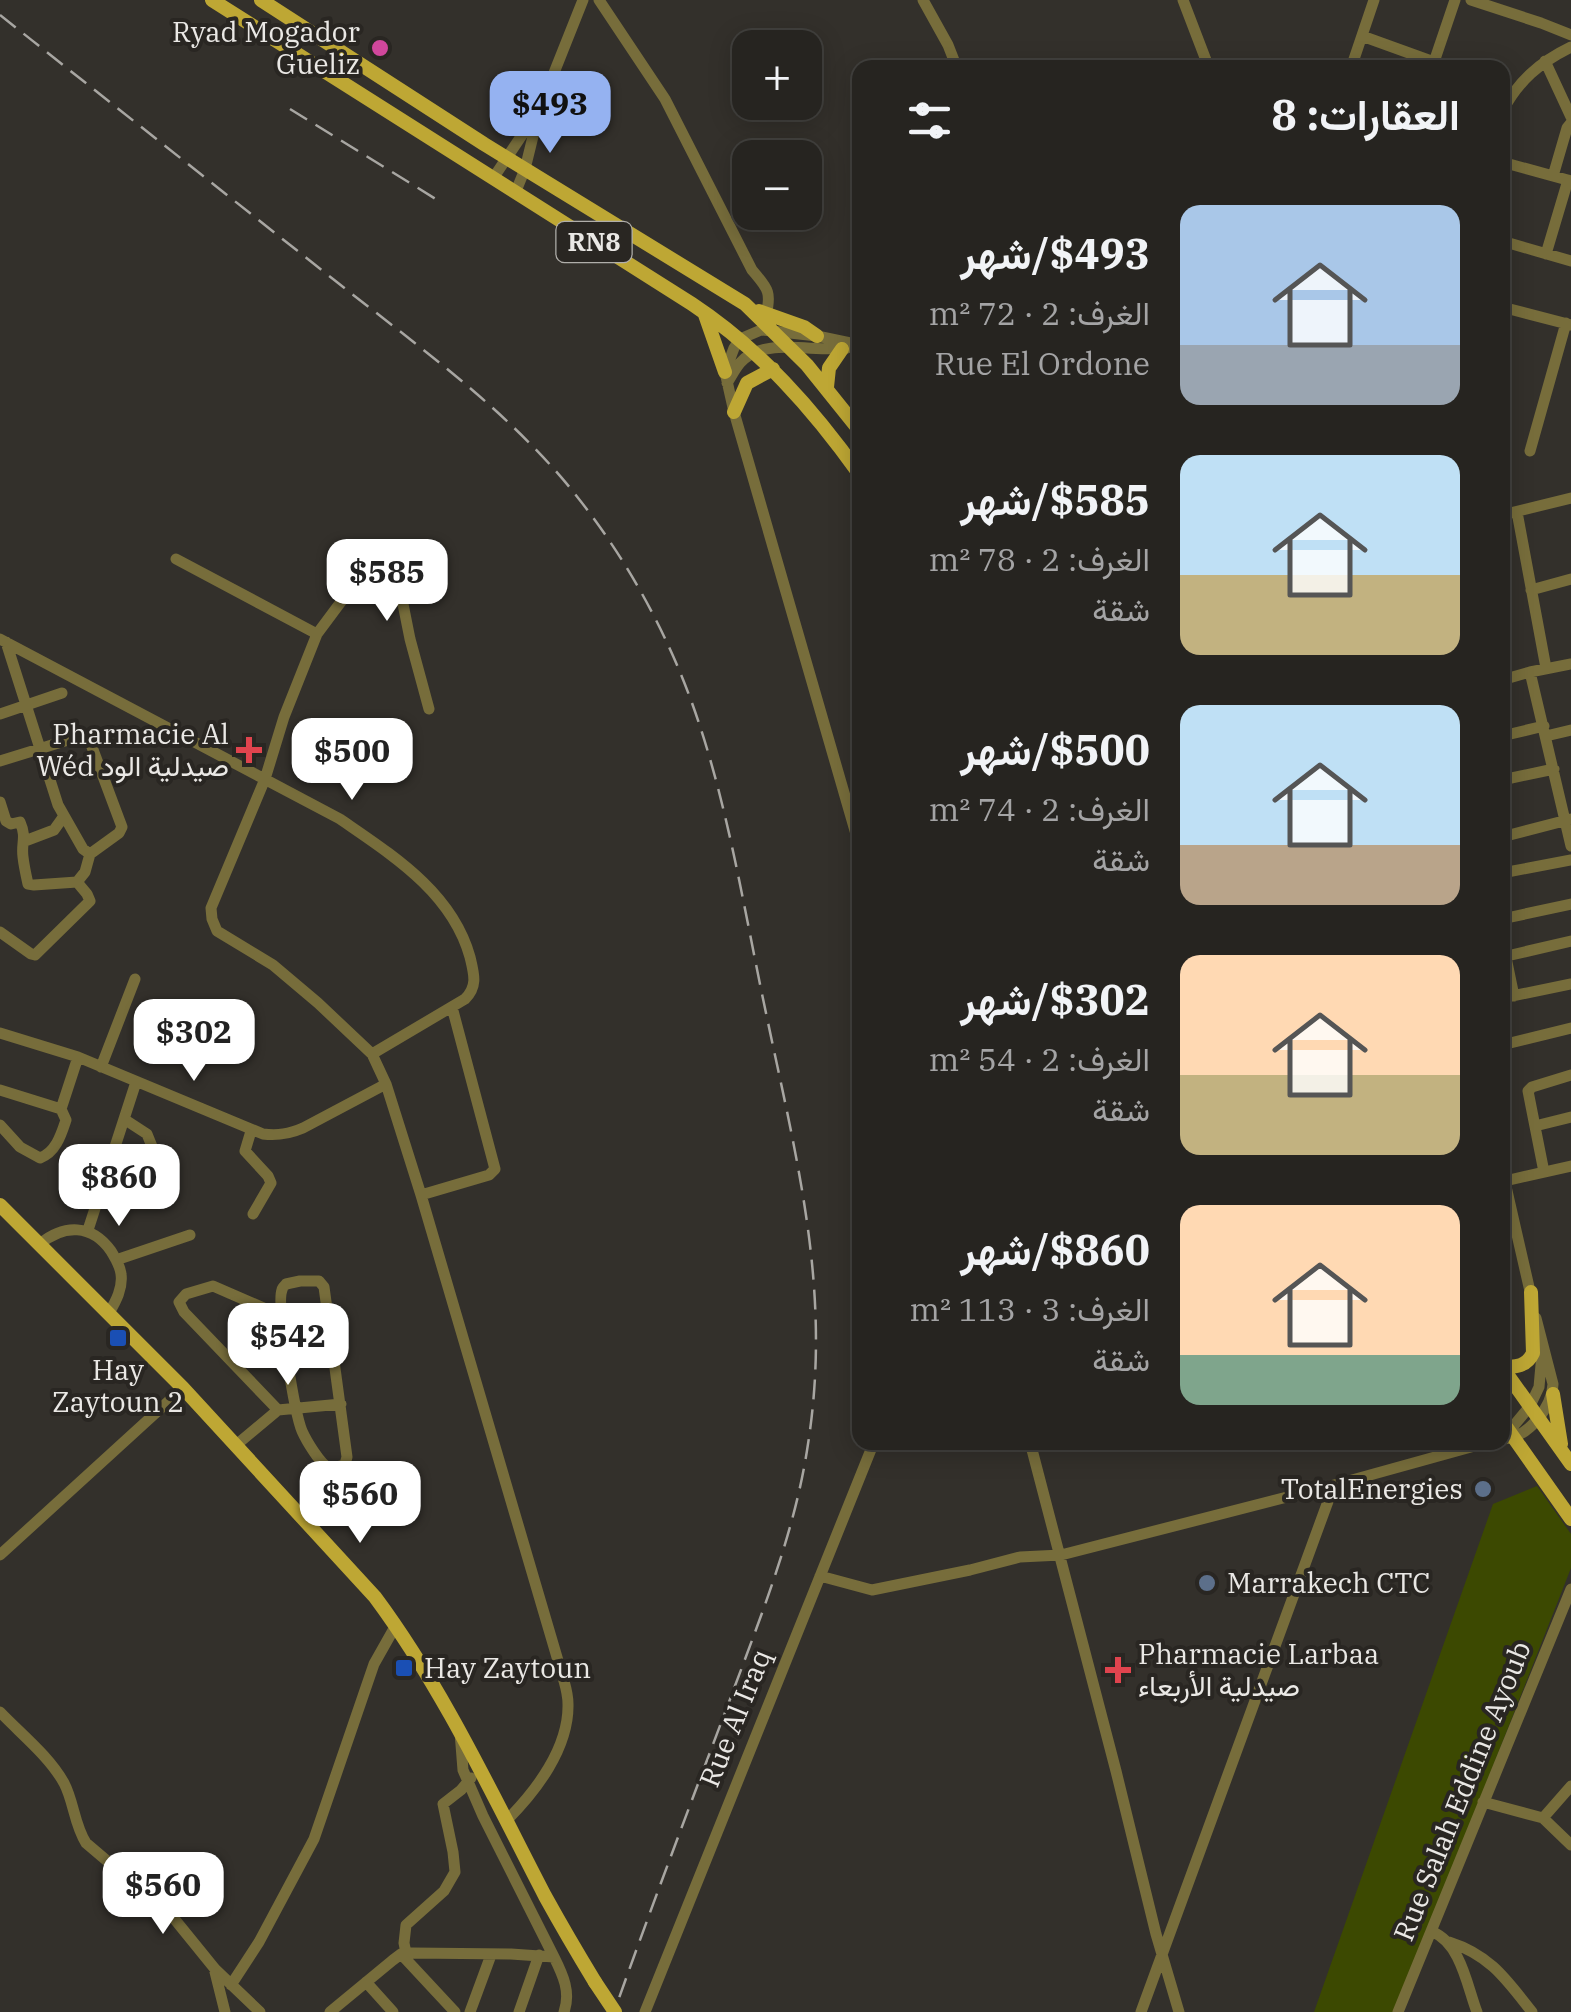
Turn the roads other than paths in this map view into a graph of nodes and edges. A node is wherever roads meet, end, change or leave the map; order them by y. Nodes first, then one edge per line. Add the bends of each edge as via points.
1 (212, 0) edge
2 (261, 0) edge
3 (583, 0) edge
4 (599, 0) edge
5 (923, 0) edge
6 (1184, 0) edge
7 (1374, 0) edge
8 (1455, 0) edge
9 (1471, 0) edge
10 (1571, 35) edge
11 (1362, 36) junction
12 (1571, 47) edge
13 (954, 60) edge
14 (1206, 60) edge
15 (1353, 60) edge
16 (1421, 60) edge
17 (1435, 60) edge
18 (1545, 60) junction
19 (1510, 99) edge
20 (540, 108) junction
21 (1571, 120) edge
22 (506, 157) junction
23 (1510, 164) edge
24 (525, 169) junction
25 (1553, 176) junction
26 (494, 177) junction
27 (1570, 180) edge
28 (516, 192) junction
29 (1510, 243) edge
30 (1546, 254) junction
31 (1571, 261) edge
32 (745, 304) junction
33 (1510, 309) edge
34 (704, 312) junction
35 (766, 315) junction
36 (1568, 324) edge
37 (772, 330) junction
38 (817, 336) junction
39 (740, 338) junction
40 (852, 343) edge
41 (852, 347) edge
42 (791, 348) junction
43 (842, 350) junction
44 (755, 352) junction
45 (773, 369) junction
46 (726, 378) junction
47 (826, 387) junction
48 (734, 412) junction
49 (852, 421) edge
50 (1530, 452) dead end
51 (852, 464) edge
52 (1571, 498) edge
53 (1517, 512) junction
54 (1510, 513) edge
55 (176, 559) dead end
56 (1571, 579) edge
57 (1531, 590) junction
58 (317, 634) junction
59 (3, 640) edge
60 (1571, 664) edge
61 (1546, 668) junction
62 (1530, 672) junction
63 (1510, 678) edge
64 (62, 693) dead end
65 (26, 705) junction
66 (430, 709) dead end
67 (0, 714) edge
68 (1571, 730) edge
69 (1545, 731) junction
70 (1510, 735) edge
71 (40, 750) junction
72 (0, 761) edge
73 (1555, 776) junction
74 (1571, 778) edge
75 (265, 779) junction
76 (1510, 779) edge
77 (0, 802) edge
78 (64, 816) junction
79 (852, 820) edge
80 (1568, 820) edge
81 (1510, 835) edge
82 (25, 841) junction
83 (1571, 846) edge
84 (90, 854) junction
85 (1571, 860) edge
86 (1510, 871) edge
87 (76, 882) junction
88 (1571, 904) edge
89 (1510, 917) edge
90 (0, 932) edge
91 (1571, 941) edge
92 (1510, 955) edge
93 (135, 979) dead end
94 (1571, 984) edge
95 (1510, 998) edge
96 (452, 1007) junction
97 (1571, 1028) edge
98 (0, 1033) edge
99 (1510, 1042) edge
100 (372, 1054) junction
101 (78, 1057) junction
102 (101, 1067) junction
103 (1571, 1075) edge
104 (136, 1082) junction
105 (386, 1084) junction
106 (0, 1090) edge
107 (61, 1109) junction
108 (1571, 1116) edge
109 (124, 1119) junction
110 (0, 1125) edge
111 (1535, 1126) junction
112 (251, 1131) junction
113 (1571, 1166) edge
114 (1544, 1172) junction
115 (1510, 1175) edge
116 (166, 1181) dead end
117 (421, 1195) junction
118 (1510, 1201) edge
119 (0, 1205) edge
120 (252, 1214) dead end
121 (88, 1230) junction
122 (190, 1235) dead end
123 (40, 1244) junction
124 (116, 1260) junction
125 (1531, 1292) junction
126 (109, 1313) junction
127 (282, 1316) junction
128 (1542, 1341) junction
129 (1510, 1366) edge
130 (1510, 1378) edge
131 (183, 1388) junction
132 (1553, 1394) junction
133 (340, 1404) junction
134 (296, 1408) junction
135 (278, 1410) junction
136 (1534, 1412) junction
137 (1510, 1431) edge
138 (1510, 1439) edge
139 (236, 1446) junction
140 (871, 1450) edge
141 (1032, 1450) edge
142 (1460, 1450) edge
143 (1568, 1459) edge
144 (1334, 1485) junction
145 (1571, 1520) edge
146 (0, 1554) edge
147 (1061, 1554) junction
148 (820, 1576) junction
149 (1571, 1589) edge
150 (396, 1624) junction
151 (0, 1712) edge
152 (460, 1732) junction
153 (480, 1767) junction
154 (469, 1782) junction
155 (1571, 1786) edge
156 (1483, 1802) junction
157 (1542, 1818) junction
158 (507, 1820) junction
159 (1571, 1845) edge
160 (1432, 1932) junction
161 (1448, 1942) junction
162 (404, 1954) junction
163 (491, 1955) junction
164 (539, 1955) junction
165 (1162, 1956) junction
166 (554, 1957) junction
167 (214, 1969) junction
168 (366, 1982) junction
169 (231, 1986) junction
170 (333, 2011) edge
171 (225, 2012) edge
172 (260, 2012) edge
173 (394, 2012) edge
174 (455, 2012) edge
175 (470, 2012) edge
176 (519, 2012) edge
177 (564, 2012) edge
178 (615, 2012) edge
179 (645, 2012) edge
180 (1141, 2012) edge
181 (1179, 2012) edge
182 (1398, 2012) edge
183 (1477, 2012) edge
184 (1532, 2012) edge

1 - 26 main road, RN8
2 - 22 main road, RN8
3 - 20 street
4 - 35 street via 665,99 767,288
5 - 13 street
6 - 14 street
7 - 11 street
8 - 17 street
9 - 10 street
11 - 15 street
11 - 16 street
12 - 18 street
18 - 19 street
18 - 21 street
20 - 22 street
20 - 24 street
21 - 25 street
22 - 24 main road, RN8
22 - 26 street
23 - 25 street
24 - 28 street
24 - 32 main road, RN8
25 - 27 street
26 - 28 main road, RN8
27 - 30 street
28 - 34 main road, RN8
29 - 30 street
30 - 31 street
32 - 35 main road
32 - 37 main road, RN8
33 - 36 street
34 - 39 main road, RN8
34 - 46 main road
35 - 38 main road
36 - 50 street
37 - 38 street
37 - 39 street
37 - 42 main road, RN8
38 - 40 street
39 - 44 main road, RN8
39 - 46 street
41 - 43 street
42 - 43 street
42 - 44 street
42 - 47 main road, RN8
43 - 47 main road
44 - 45 main road, RN8
44 - 46 street
45 - 48 main road via 749,380
45 - 51 main road, RN8
46 - 48 street
47 - 49 main road, RN8
48 - 79 street
52 - 53 street
53 - 54 street
53 - 57 street
55 - 58 street
56 - 57 street
57 - 61 street
58 - 66 street via 358,579 380,578 404,604
58 - 75 street
59 - 65 street
59 - 75 street
60 - 61 street
61 - 62 street
62 - 63 street
62 - 69 street
64 - 65 street
65 - 67 street
65 - 71 street
68 - 69 street
69 - 70 street
69 - 73 street
71 - 72 street
71 - 78 street
71 - 84 street via 81,736 90,743 122,827
73 - 74 street
73 - 76 street
73 - 80 street
75 - 96 street via 340,819 440,900 464,936 475,978 473,991
75 - 100 street via 211,908 212,920 217,931 273,964
77 - 82 street via 6,821 20,822
78 - 82 street via 54,830
78 - 84 street
80 - 81 street
80 - 83 street
82 - 87 street via 28,884
84 - 87 street
85 - 86 street
87 - 90 street via 89,904 38,953
88 - 89 street
91 - 92 street
93 - 102 street
94 - 95 street
96 - 100 street
96 - 117 street via 495,1169
97 - 99 street
98 - 101 street
100 - 105 street
101 - 102 street
101 - 107 street
102 - 104 street
103 - 111 street via 1529,1088
104 - 109 street
104 - 112 street
105 - 112 street via 290,1133
105 - 117 street
106 - 107 street
107 - 110 street via 66,1120 60,1138 40,1158
108 - 111 street
109 - 116 street via 147,1134
109 - 121 street
111 - 114 street
112 - 120 street via 244,1151 271,1183
113 - 114 street
114 - 115 street
117 - 158 street via 568,1704 542,1782
118 - 125 street
119 - 123 main road
121 - 123 street via 55,1232
121 - 124 street
122 - 124 street
123 - 126 main road
124 - 126 street via 120,1285
125 - 128 street
125 - 129 main road via 1533,1353
126 - 131 main road
127 - 133 street via 283,1286 320,1281
127 - 134 street
127 - 135 street via 213,1286 179,1302
128 - 132 street
128 - 136 street
130 - 136 main road
131 - 139 main road
131 - 146 street
132 - 136 street
132 - 143 main road
133 - 134 street
133 - 134 street via 347,1457 337,1468 324,1465 312,1449
134 - 135 street
135 - 139 street
136 - 137 street
136 - 143 main road
138 - 145 main road
139 - 150 main road
140 - 148 street, Rue Al Iraq
141 - 147 street
142 - 144 street
144 - 147 street
144 - 165 street
147 - 148 street via 872,1590
147 - 165 street
148 - 179 street, Rue Al Iraq
149 - 156 street, Rue Salah Eddine Ayoub
150 - 152 main road
150 - 169 street via 369,1676 314,1839
151 - 167 street via 55,1770 86,1843 172,1916
152 - 153 main road
152 - 154 street
153 - 154 street
153 - 158 main road
154 - 162 street via 443,1807 455,1872 406,1926
154 - 166 street
155 - 157 street
156 - 157 street
156 - 160 street, Rue Salah Eddine Ayoub
157 - 159 street
158 - 178 main road, bridge
160 - 161 street
160 - 182 street, Rue Salah Eddine Ayoub
161 - 183 street
161 - 184 street via 1493,1965
162 - 163 street
162 - 168 street
162 - 174 street
163 - 164 street
163 - 175 street
164 - 166 street
164 - 176 street
165 - 180 street
165 - 181 street
166 - 177 street via 564,1979
167 - 169 street
167 - 171 street
168 - 170 street
168 - 173 street
169 - 172 street

